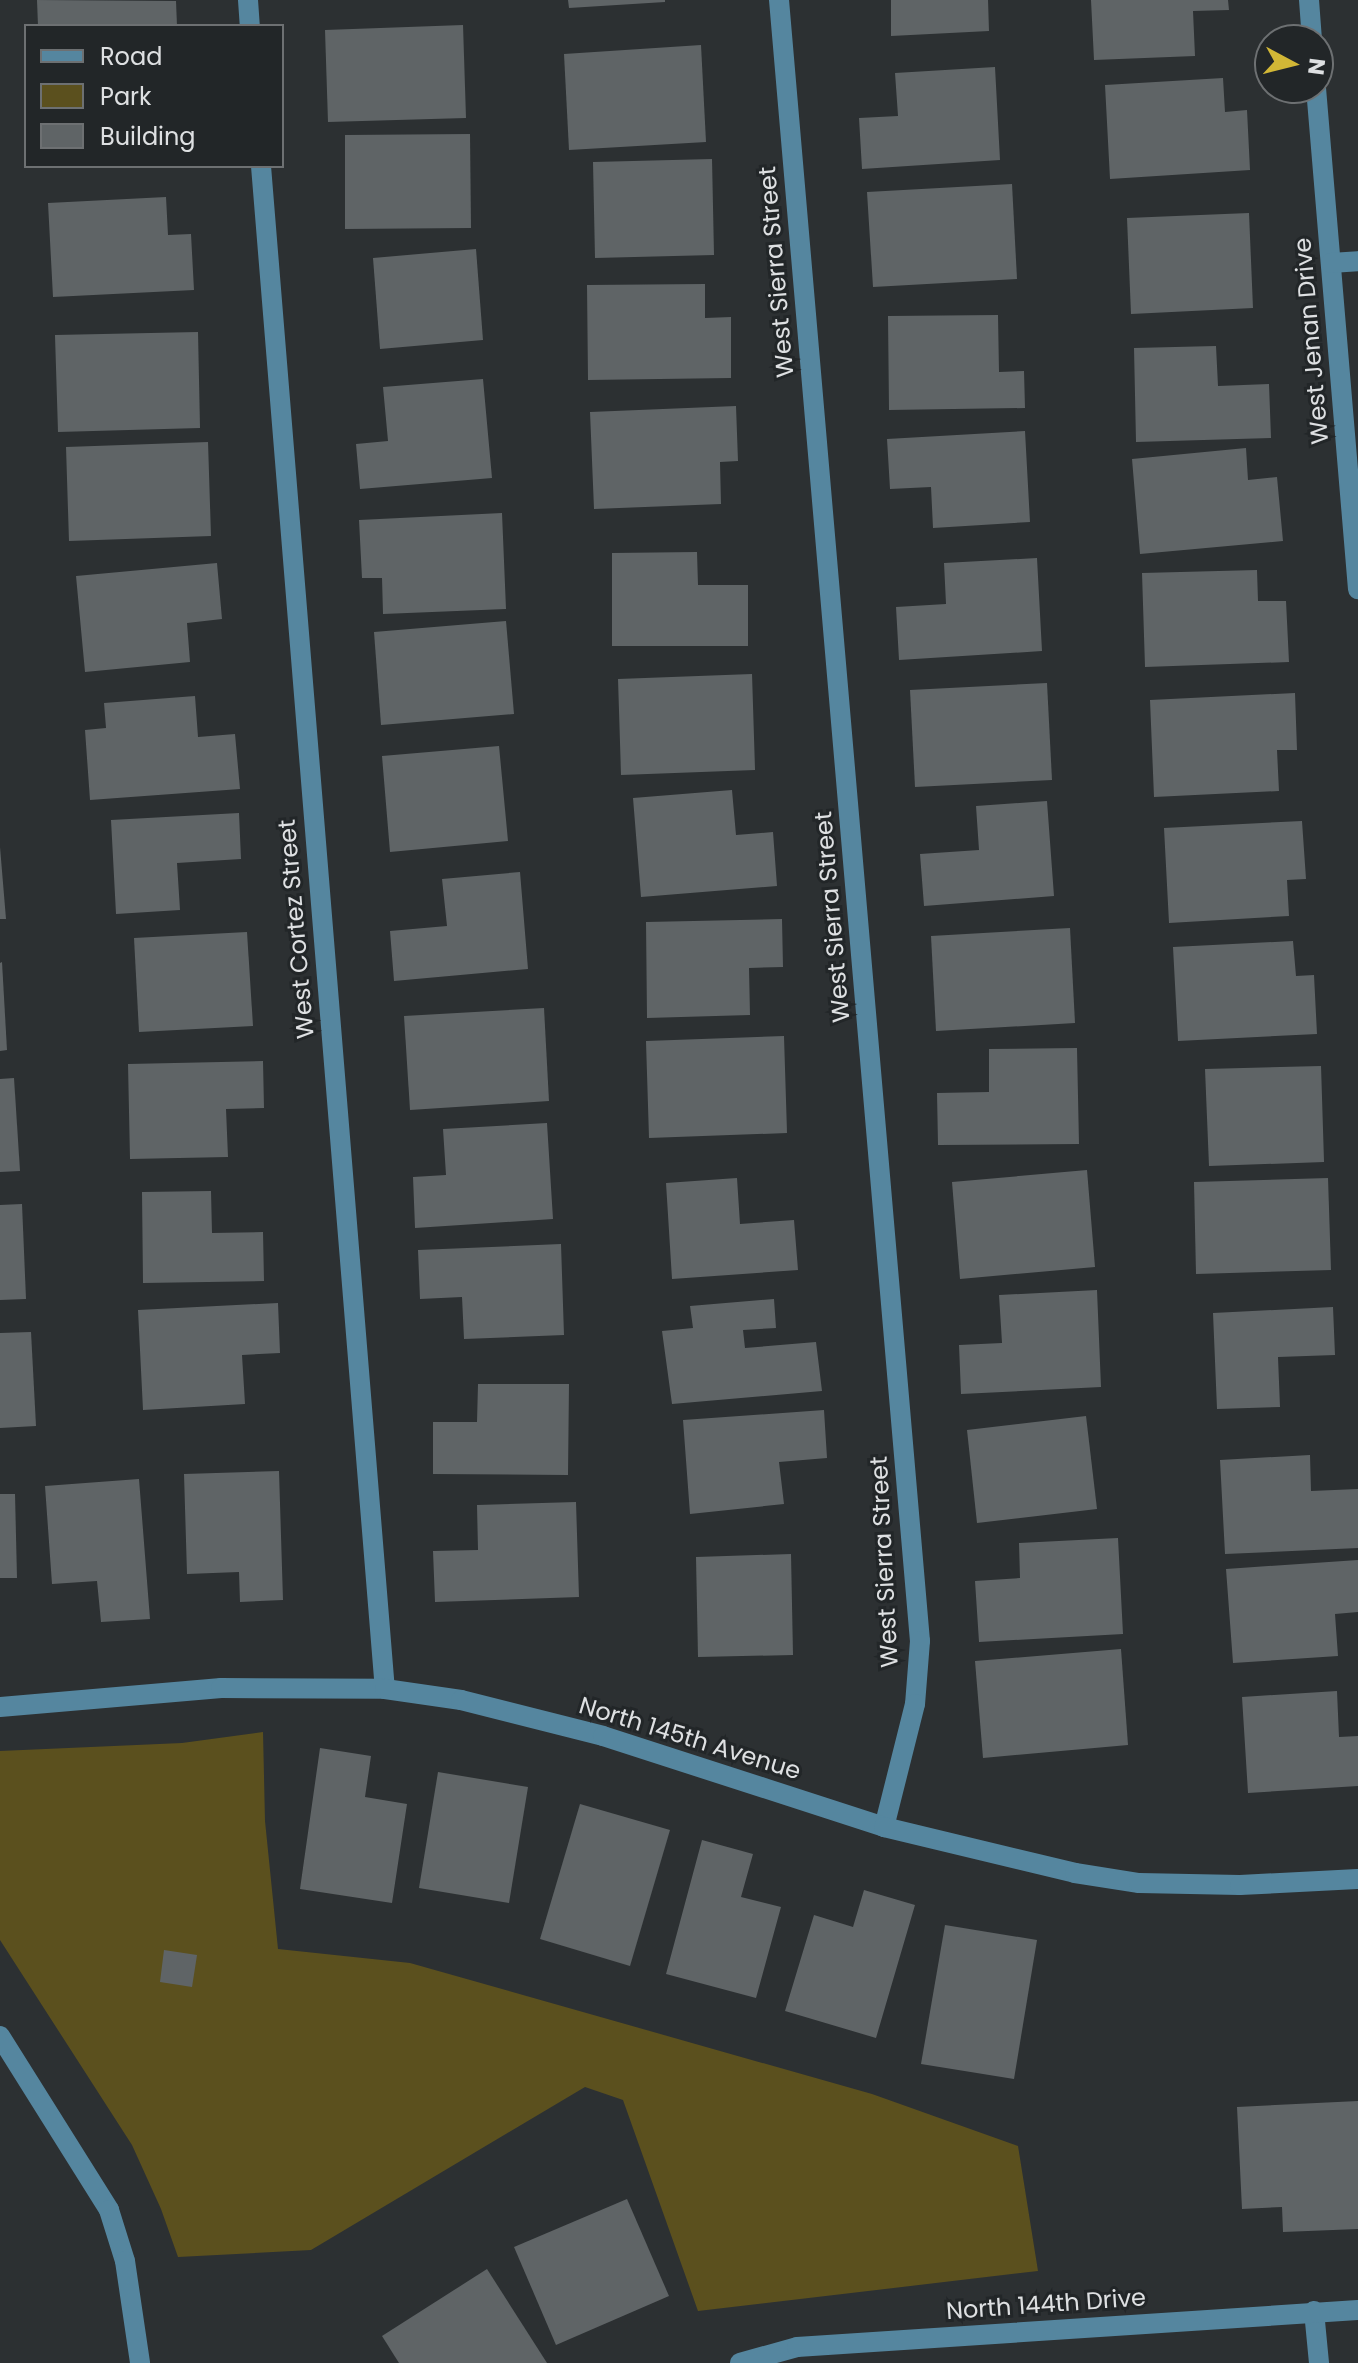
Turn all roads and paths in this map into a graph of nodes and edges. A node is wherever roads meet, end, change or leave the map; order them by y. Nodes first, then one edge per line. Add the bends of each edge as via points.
1 (248, 0) edge
2 (779, 0) edge
3 (1309, 0) edge
4 (250, 24) edge
5 (1311, 24) edge
6 (1317, 104) edge
7 (261, 168) edge
8 (1358, 261) edge
9 (1331, 263) junction
10 (1358, 589) edge
11 (385, 1689) junction
12 (0, 1707) edge
13 (884, 1827) junction
14 (1358, 1879) edge
15 (0, 2036) edge
16 (1358, 2310) edge
17 (1314, 2311) junction
18 (140, 2363) edge
19 (740, 2363) edge
20 (1319, 2363) edge

1 - 4 street
2 - 13 street, West Sierra Street via 920,1641 915,1704
3 - 5 street
6 - 9 street, West Jenan Drive
7 - 11 street, West Cortez Street
8 - 9 street
9 - 10 street, West Jenan Drive
11 - 12 street, North 145th Avenue via 221,1688
11 - 13 street, North 145th Avenue via 461,1700 603,1736
13 - 14 street, North 145th Avenue via 1004,1858 1139,1883
15 - 18 street via 109,2210 125,2261
16 - 17 street, North 144th Drive
17 - 19 street, North 144th Drive via 797,2347
17 - 20 street

